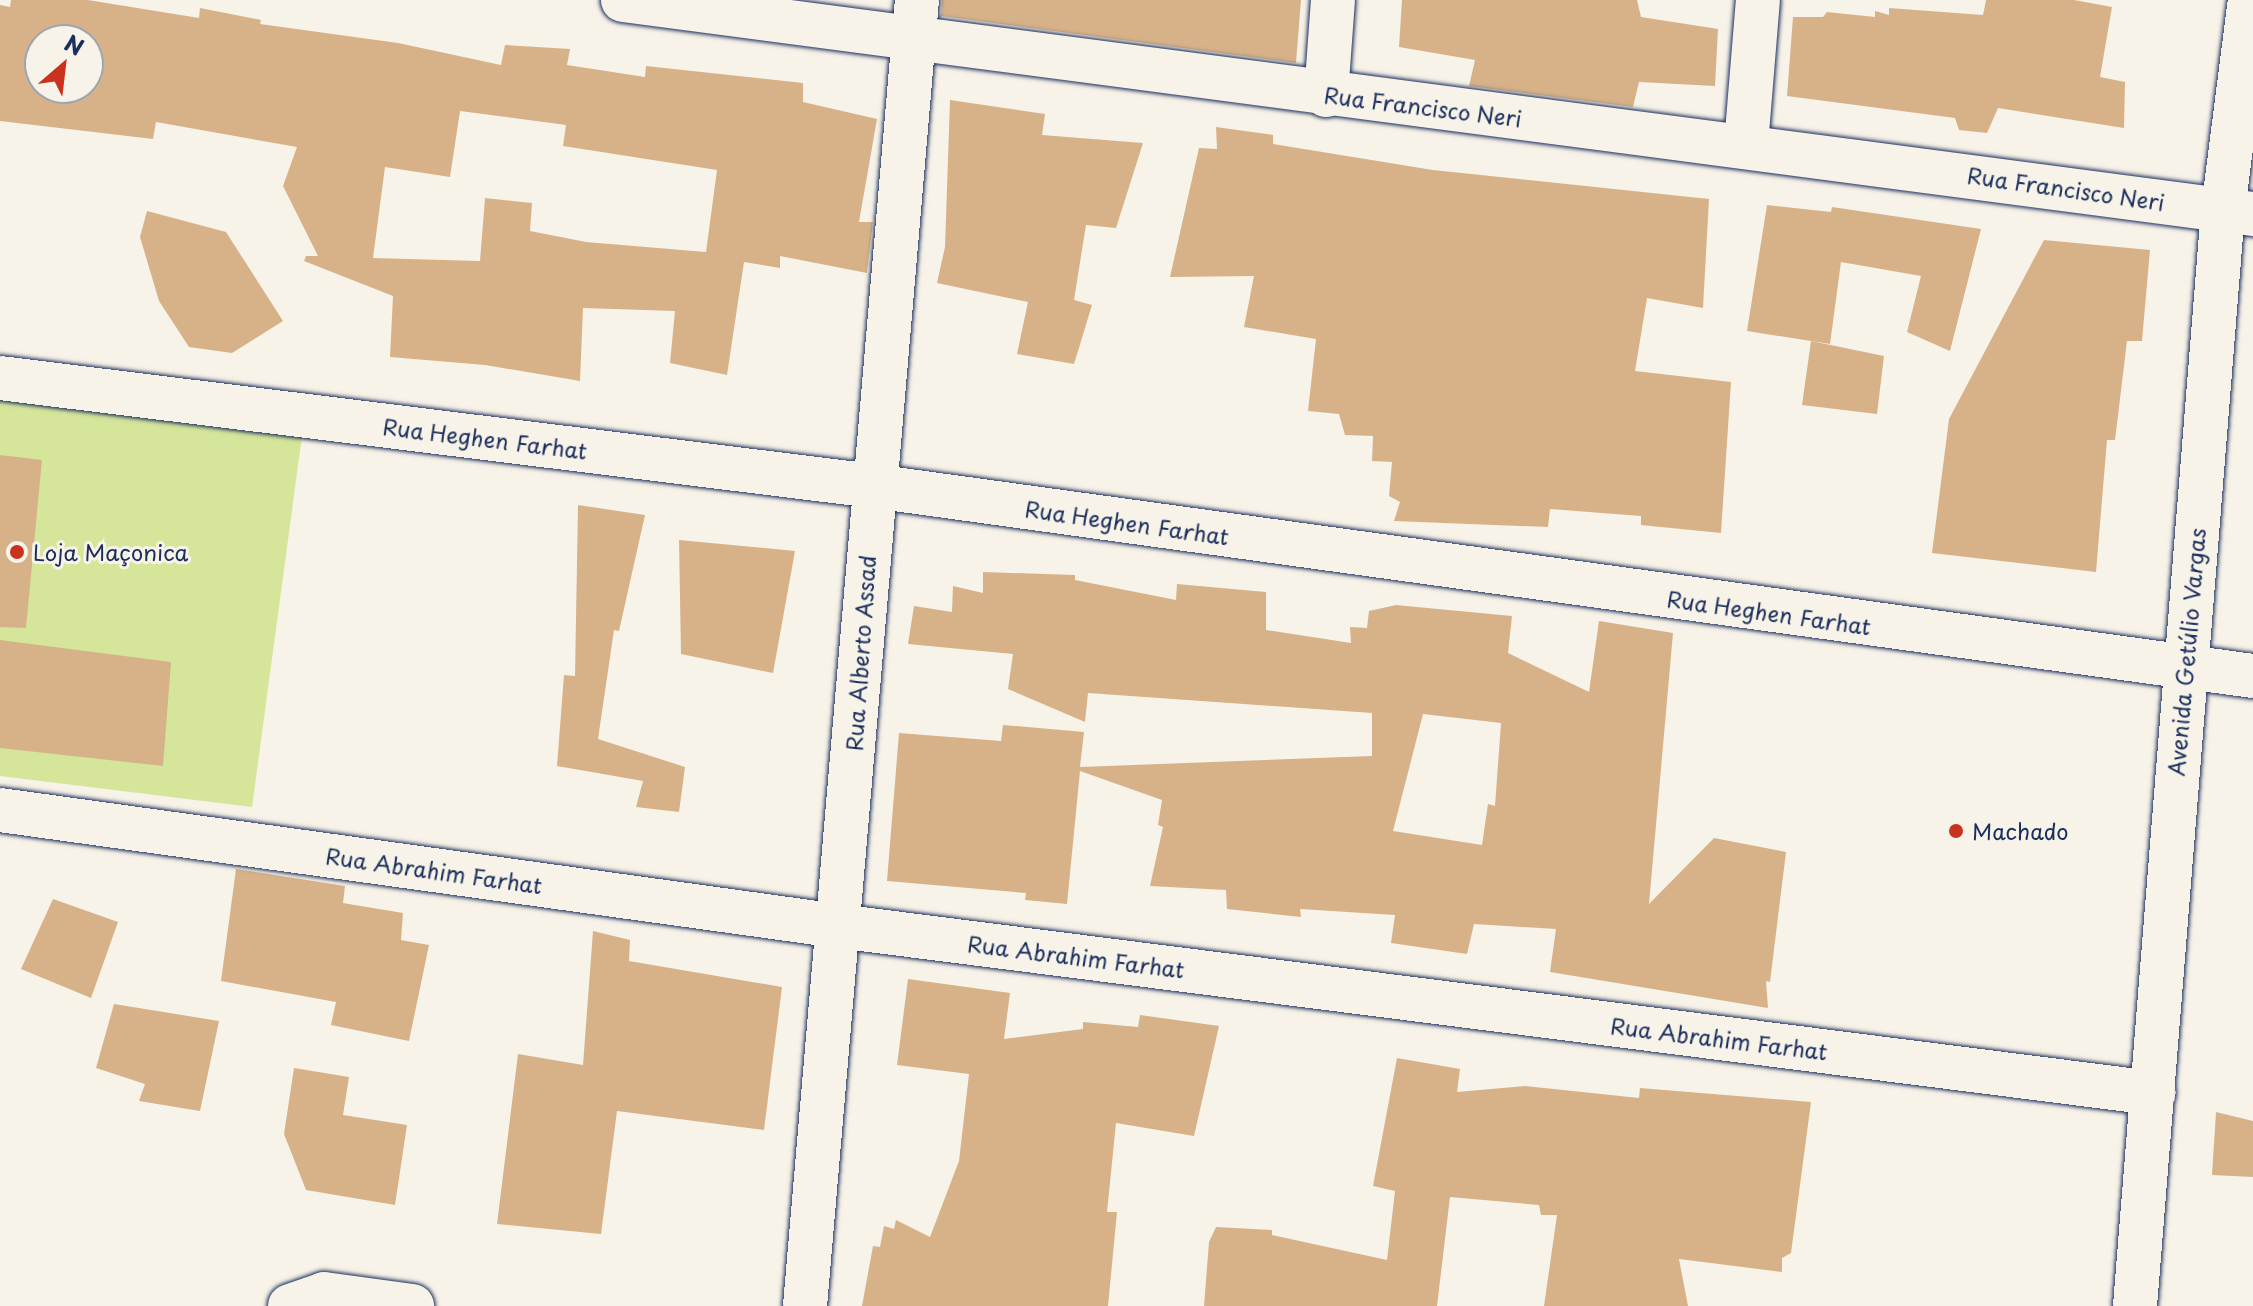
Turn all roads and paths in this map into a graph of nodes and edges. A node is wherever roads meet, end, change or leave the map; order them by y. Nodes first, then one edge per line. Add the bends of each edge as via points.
1 (623, 0) edge
2 (1333, 0) edge
3 (1758, 0) edge
4 (2250, 0) edge
5 (916, 19) edge
6 (1326, 95) junction
7 (1746, 145) junction
8 (2238, 212) edge
9 (0, 378) edge
10 (873, 486) junction
11 (2184, 671) junction
12 (2253, 676) edge
13 (0, 810) edge
14 (838, 926) junction
15 (2153, 1093) junction
16 (307, 1300) edge
17 (412, 1306) edge
18 (805, 1306) edge
19 (2135, 1306) edge

1 - 5 street, Rua Francisco Neri
2 - 6 street
3 - 7 street
4 - 8 street, Avenida Getúlio Vargas
5 - 6 street, Rua Francisco Neri
5 - 10 street, Rua Alberto Assad
6 - 7 street, Rua Francisco Neri
7 - 8 street, Rua Francisco Neri
8 - 11 street, Avenida Getúlio Vargas
9 - 10 street, Rua Heghen Farhat
10 - 11 street, Rua Heghen Farhat
10 - 14 street, Rua Alberto Assad
11 - 12 street, Rua Heghen Farhat
11 - 15 street, Avenida Getúlio Vargas
13 - 14 street, Rua Abrahim Farhat
14 - 15 street, Rua Abrahim Farhat
14 - 18 street, Rua Alberto Assad
15 - 19 street, Avenida Getúlio Vargas
16 - 17 street

